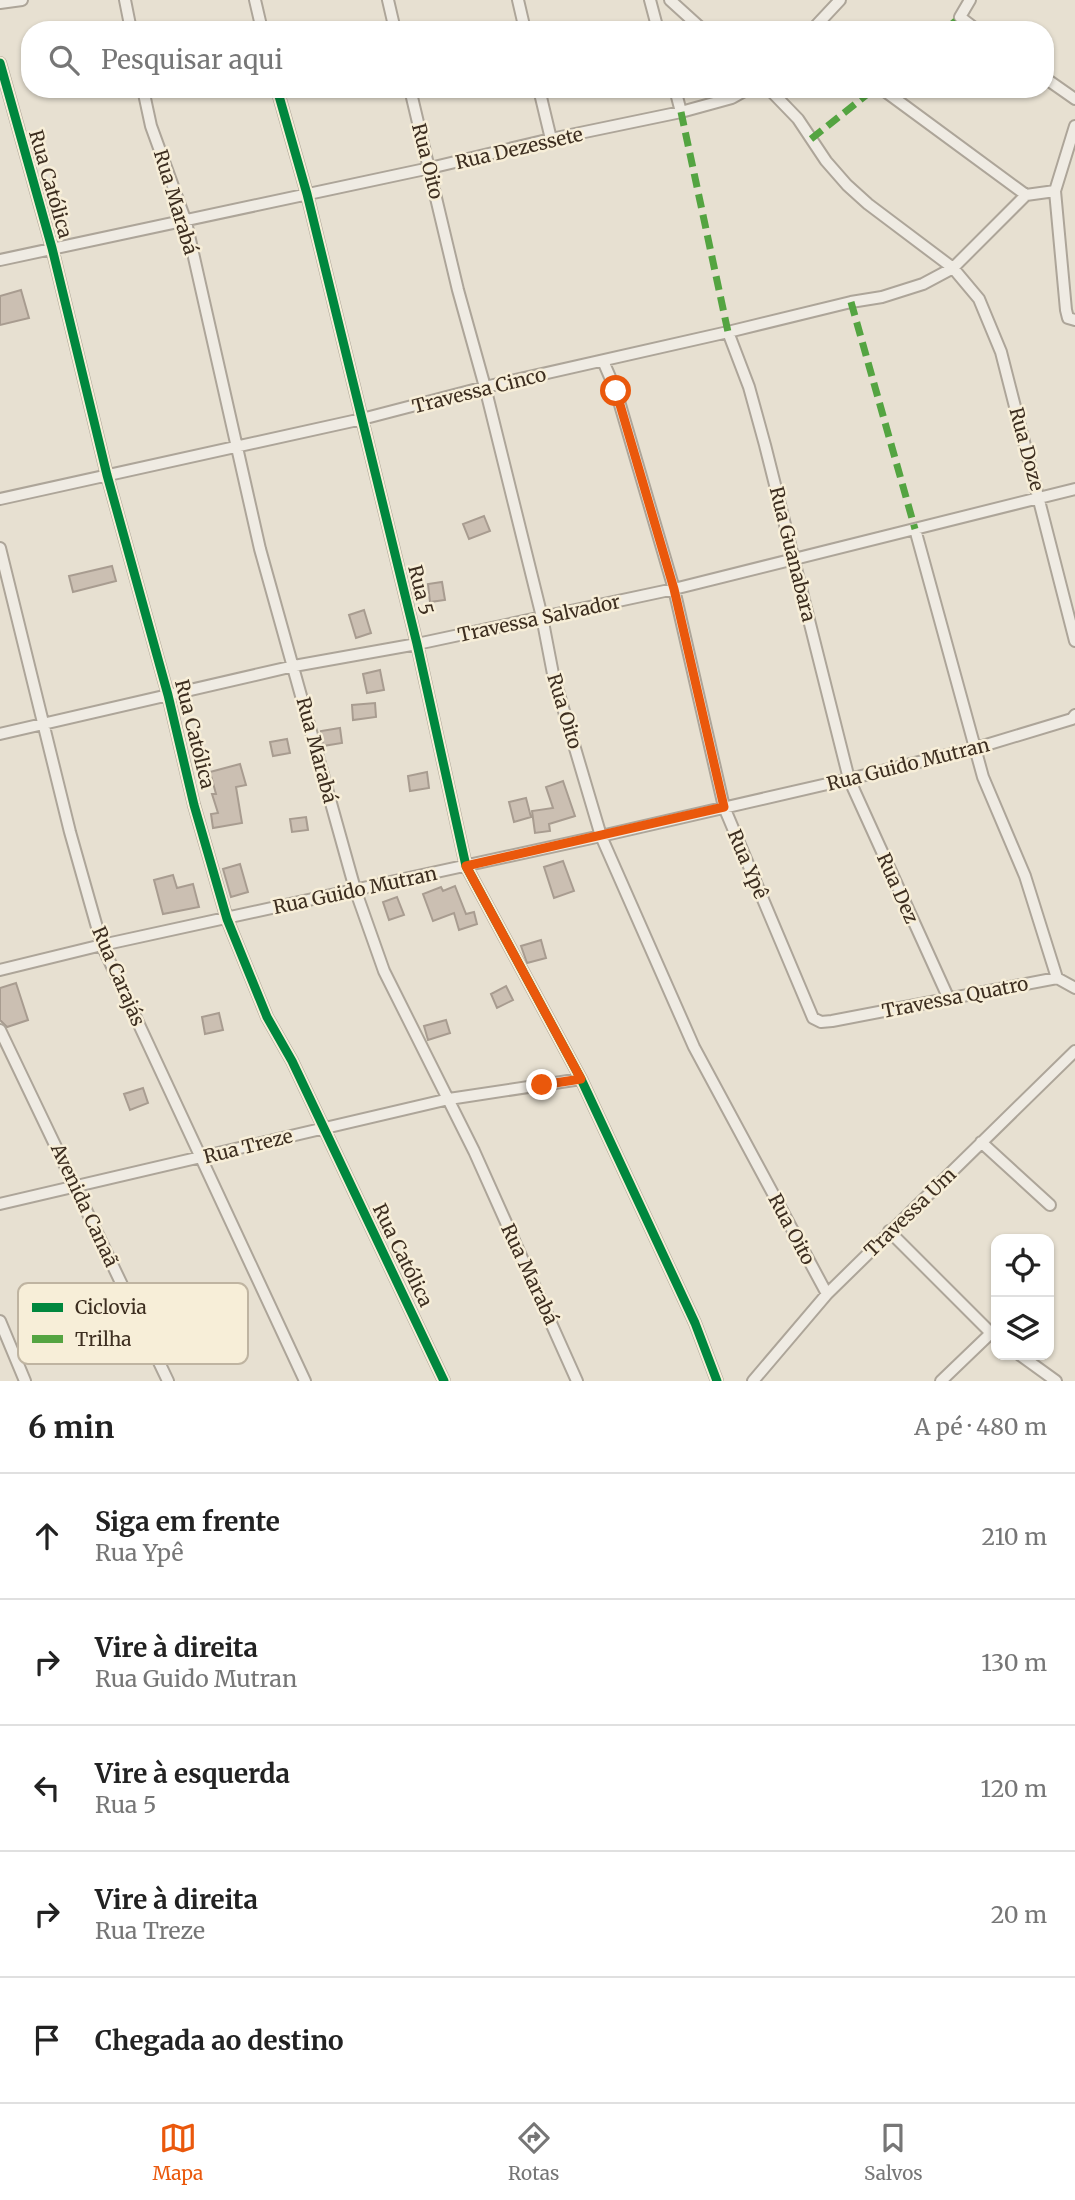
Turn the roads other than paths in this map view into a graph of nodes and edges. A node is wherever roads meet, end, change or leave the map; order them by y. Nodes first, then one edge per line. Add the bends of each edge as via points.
1 (22, 0) edge
2 (125, 0) edge
3 (256, 0) edge
4 (388, 0) edge
5 (518, 0) edge
6 (650, 0) edge
7 (840, 0) edge
8 (970, 0) edge
9 (678, 3) edge
10 (0, 4) edge
11 (129, 21) edge
12 (260, 21) edge
13 (393, 21) edge
14 (523, 21) edge
15 (656, 21) edge
16 (695, 21) edge
17 (820, 21) edge
18 (965, 21) edge
19 (0, 63) edge
20 (1054, 84) edge
21 (145, 98) edge
22 (280, 98) edge
23 (412, 98) edge
24 (541, 98) edge
25 (677, 98) edge
26 (732, 98) edge
27 (777, 98) edge
28 (894, 98) edge
29 (1075, 99) edge
30 (681, 112) junction
31 (1075, 126) edge
32 (551, 139) junction
33 (430, 168) junction
34 (1055, 191) junction
35 (307, 194) junction
36 (1026, 195) junction
37 (186, 222) junction
38 (52, 248) junction
39 (0, 260) edge
40 (953, 268) junction
41 (1075, 320) edge
42 (728, 332) junction
43 (603, 361) junction
44 (485, 387) junction
45 (362, 419) junction
46 (236, 447) junction
47 (107, 475) junction
48 (1075, 489) edge
49 (1040, 498) junction
50 (0, 499) edge
51 (915, 528) junction
52 (0, 548) edge
53 (795, 559) junction
54 (674, 589) junction
55 (542, 617) junction
56 (1075, 641) edge
57 (417, 644) junction
58 (294, 666) junction
59 (168, 695) junction
60 (1074, 718) edge
61 (44, 724) junction
62 (0, 734) edge
63 (976, 748) junction
64 (849, 779) junction
65 (724, 807) junction
66 (601, 836) junction
67 (466, 866) junction
68 (355, 888) junction
69 (227, 919) junction
70 (102, 945) junction
71 (0, 970) edge
72 (1057, 978) junction
73 (1075, 988) edge
74 (948, 997) junction
75 (832, 1020) joint
76 (0, 1030) edge
77 (1075, 1051) edge
78 (581, 1079) junction
79 (449, 1099) junction
80 (321, 1128) junction
81 (981, 1142) junction
82 (200, 1158) junction
83 (76, 1187) junction
84 (0, 1204) edge
85 (1049, 1205) dead end
86 (890, 1231) junction
87 (122, 1283) edge
88 (827, 1294) junction
89 (0, 1321) edge
90 (991, 1334) edge
91 (991, 1338) edge
92 (1027, 1360) edge
93 (160, 1364) edge
94 (25, 1381) edge
95 (168, 1381) edge
96 (305, 1381) edge
97 (444, 1381) edge
98 (578, 1381) edge
99 (718, 1381) edge
100 (753, 1381) edge
101 (941, 1381) edge
102 (1056, 1381) edge

1 - 10 street
2 - 11 street
3 - 12 street
4 - 13 street
5 - 14 street
6 - 15 street
7 - 17 street
8 - 18 street via 960,17
9 - 16 street
19 - 38 street, Rua Católica
20 - 29 street
21 - 37 street, Rua Marabá
22 - 35 street, Rua 5
23 - 33 street, Rua Oito
24 - 32 street
25 - 30 street
26 - 30 street, Rua Dezessete
27 - 40 street, Rua Doze via 847,185
28 - 36 street
30 - 32 street, Rua Dezessete
31 - 34 street
32 - 33 street, Rua Dezessete
33 - 35 street, Rua Dezessete
33 - 44 street, Rua Oito
34 - 36 street
34 - 41 street via 1066,310
35 - 37 street, Rua Dezessete
35 - 45 street, Rua 5
36 - 40 street, Travessa Cinco
37 - 38 street, Rua Dezessete
37 - 46 street, Rua Marabá
38 - 39 street, Rua Dezessete
38 - 47 street, Rua Católica
40 - 42 street, Travessa Cinco via 882,297
40 - 49 street, Rua Doze via 979,299 1001,352
42 - 43 street, Travessa Cinco
42 - 53 street, Rua Guanabara via 749,387
43 - 44 street, Travessa Cinco
43 - 54 street, Rua Ypê
44 - 45 street, Travessa Cinco
44 - 55 street, Rua Oito
45 - 46 street, Travessa Cinco
45 - 57 street, Rua 5
46 - 47 street, Travessa Cinco
46 - 58 street, Rua Marabá
47 - 50 street, Travessa Cinco
47 - 59 street, Rua Católica
48 - 49 street, Travessa Salvador
49 - 51 street, Travessa Salvador
49 - 56 street, Rua Doze
51 - 53 street, Travessa Salvador
51 - 63 street
52 - 61 street, Rua Carajás
53 - 54 street, Travessa Salvador
53 - 64 street, Rua Guanabara
54 - 55 street, Travessa Salvador
54 - 65 street, Rua Ypê
55 - 57 street, Travessa Salvador
55 - 66 street, Rua Oito via 553,674
57 - 58 street, Travessa Salvador
57 - 67 street, Rua 5
58 - 59 street, Travessa Salvador
58 - 68 street, Rua Marabá
59 - 61 street, Travessa Salvador
59 - 69 street, Rua Católica
60 - 63 street, Rua Guido Mutran
61 - 62 street, Travessa Salvador
61 - 70 street, Rua Carajás
63 - 64 street, Rua Guido Mutran
63 - 72 street via 983,777 1025,876
64 - 65 street, Rua Guido Mutran
64 - 74 street, Rua Dez
65 - 66 street, Rua Guido Mutran
65 - 75 street, Rua Ypê via 813,1018
66 - 67 street, Rua Guido Mutran
66 - 88 street, Rua Oito via 694,1047
67 - 68 street, Rua Guido Mutran
67 - 78 street, Rua 5
68 - 69 street, Rua Guido Mutran
68 - 79 street, Rua Marabá via 384,971
69 - 70 street, Rua Guido Mutran
69 - 80 street, Rua Católica via 267,1017
70 - 71 street, Rua Guido Mutran
70 - 82 street, Rua Carajás
72 - 73 street
72 - 74 street, Travessa Quatro
74 - 75 street, Travessa Quatro
76 - 83 street, Avenida Canaã
77 - 81 street, Travessa Um
78 - 79 street, Rua Treze
78 - 99 street, Rua 5
79 - 80 street, Rua Treze
79 - 98 street, Rua Marabá
80 - 82 street, Rua Treze
80 - 97 street, Rua Católica
81 - 85 street
81 - 86 street, Travessa Um
82 - 83 street, Rua Treze
82 - 96 street, Rua Carajás
83 - 84 street, Rua Treze
83 - 87 street, Avenida Canaã
86 - 88 street, Travessa Um
86 - 90 street
88 - 100 street, Travessa Um
89 - 94 street
91 - 101 street
92 - 102 street
93 - 95 street, Avenida Canaã

